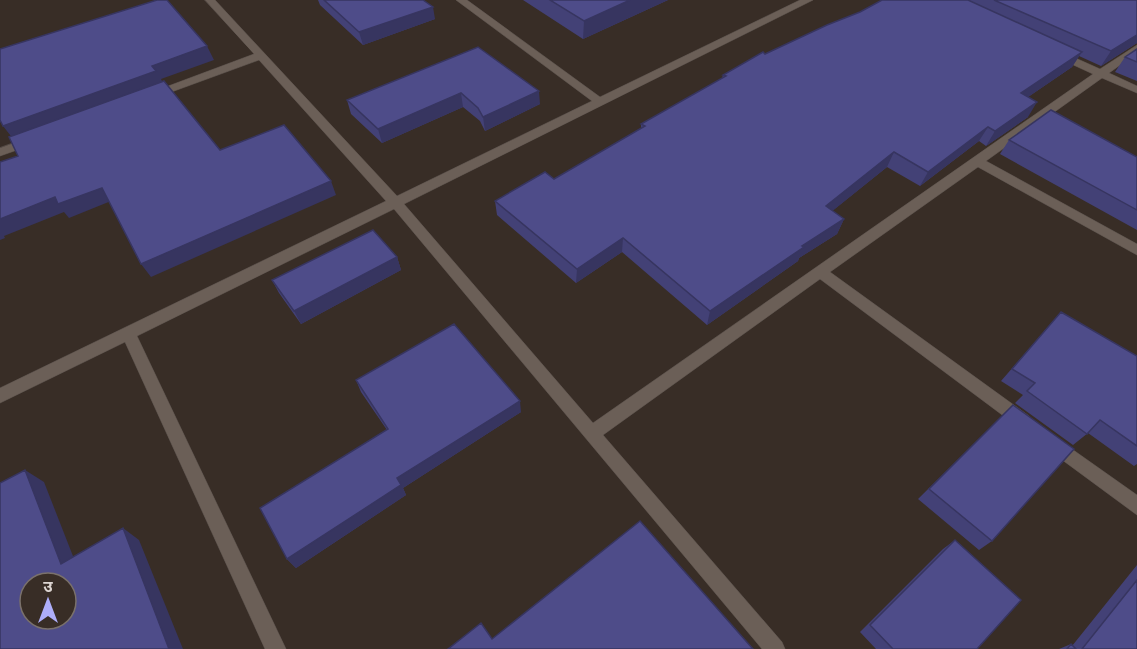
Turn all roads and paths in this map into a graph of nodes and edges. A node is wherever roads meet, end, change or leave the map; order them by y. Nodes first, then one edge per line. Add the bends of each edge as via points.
1 (210, 0) edge
2 (461, 0) edge
3 (808, 0) edge
4 (1137, 48) edge
5 (1048, 49) edge
6 (261, 55) junction
7 (1101, 73) junction
8 (1137, 90) edge
9 (141, 100) edge
10 (600, 102) junction
11 (44, 136) edge
12 (0, 152) edge
13 (977, 161) junction
14 (395, 202) junction
15 (1137, 250) edge
16 (820, 272) junction
17 (128, 333) junction
18 (0, 396) edge
19 (592, 433) junction
20 (1137, 506) edge
21 (276, 649) edge
22 (775, 649) edge

1 - 6 street
2 - 10 street
3 - 10 street
4 - 7 street
5 - 7 street
6 - 9 street
6 - 14 street
7 - 8 street
7 - 13 street
10 - 14 street
11 - 12 street
13 - 15 street
13 - 16 street
14 - 17 street
14 - 19 street
16 - 19 street
16 - 20 street
17 - 18 street
17 - 21 street
19 - 22 street

